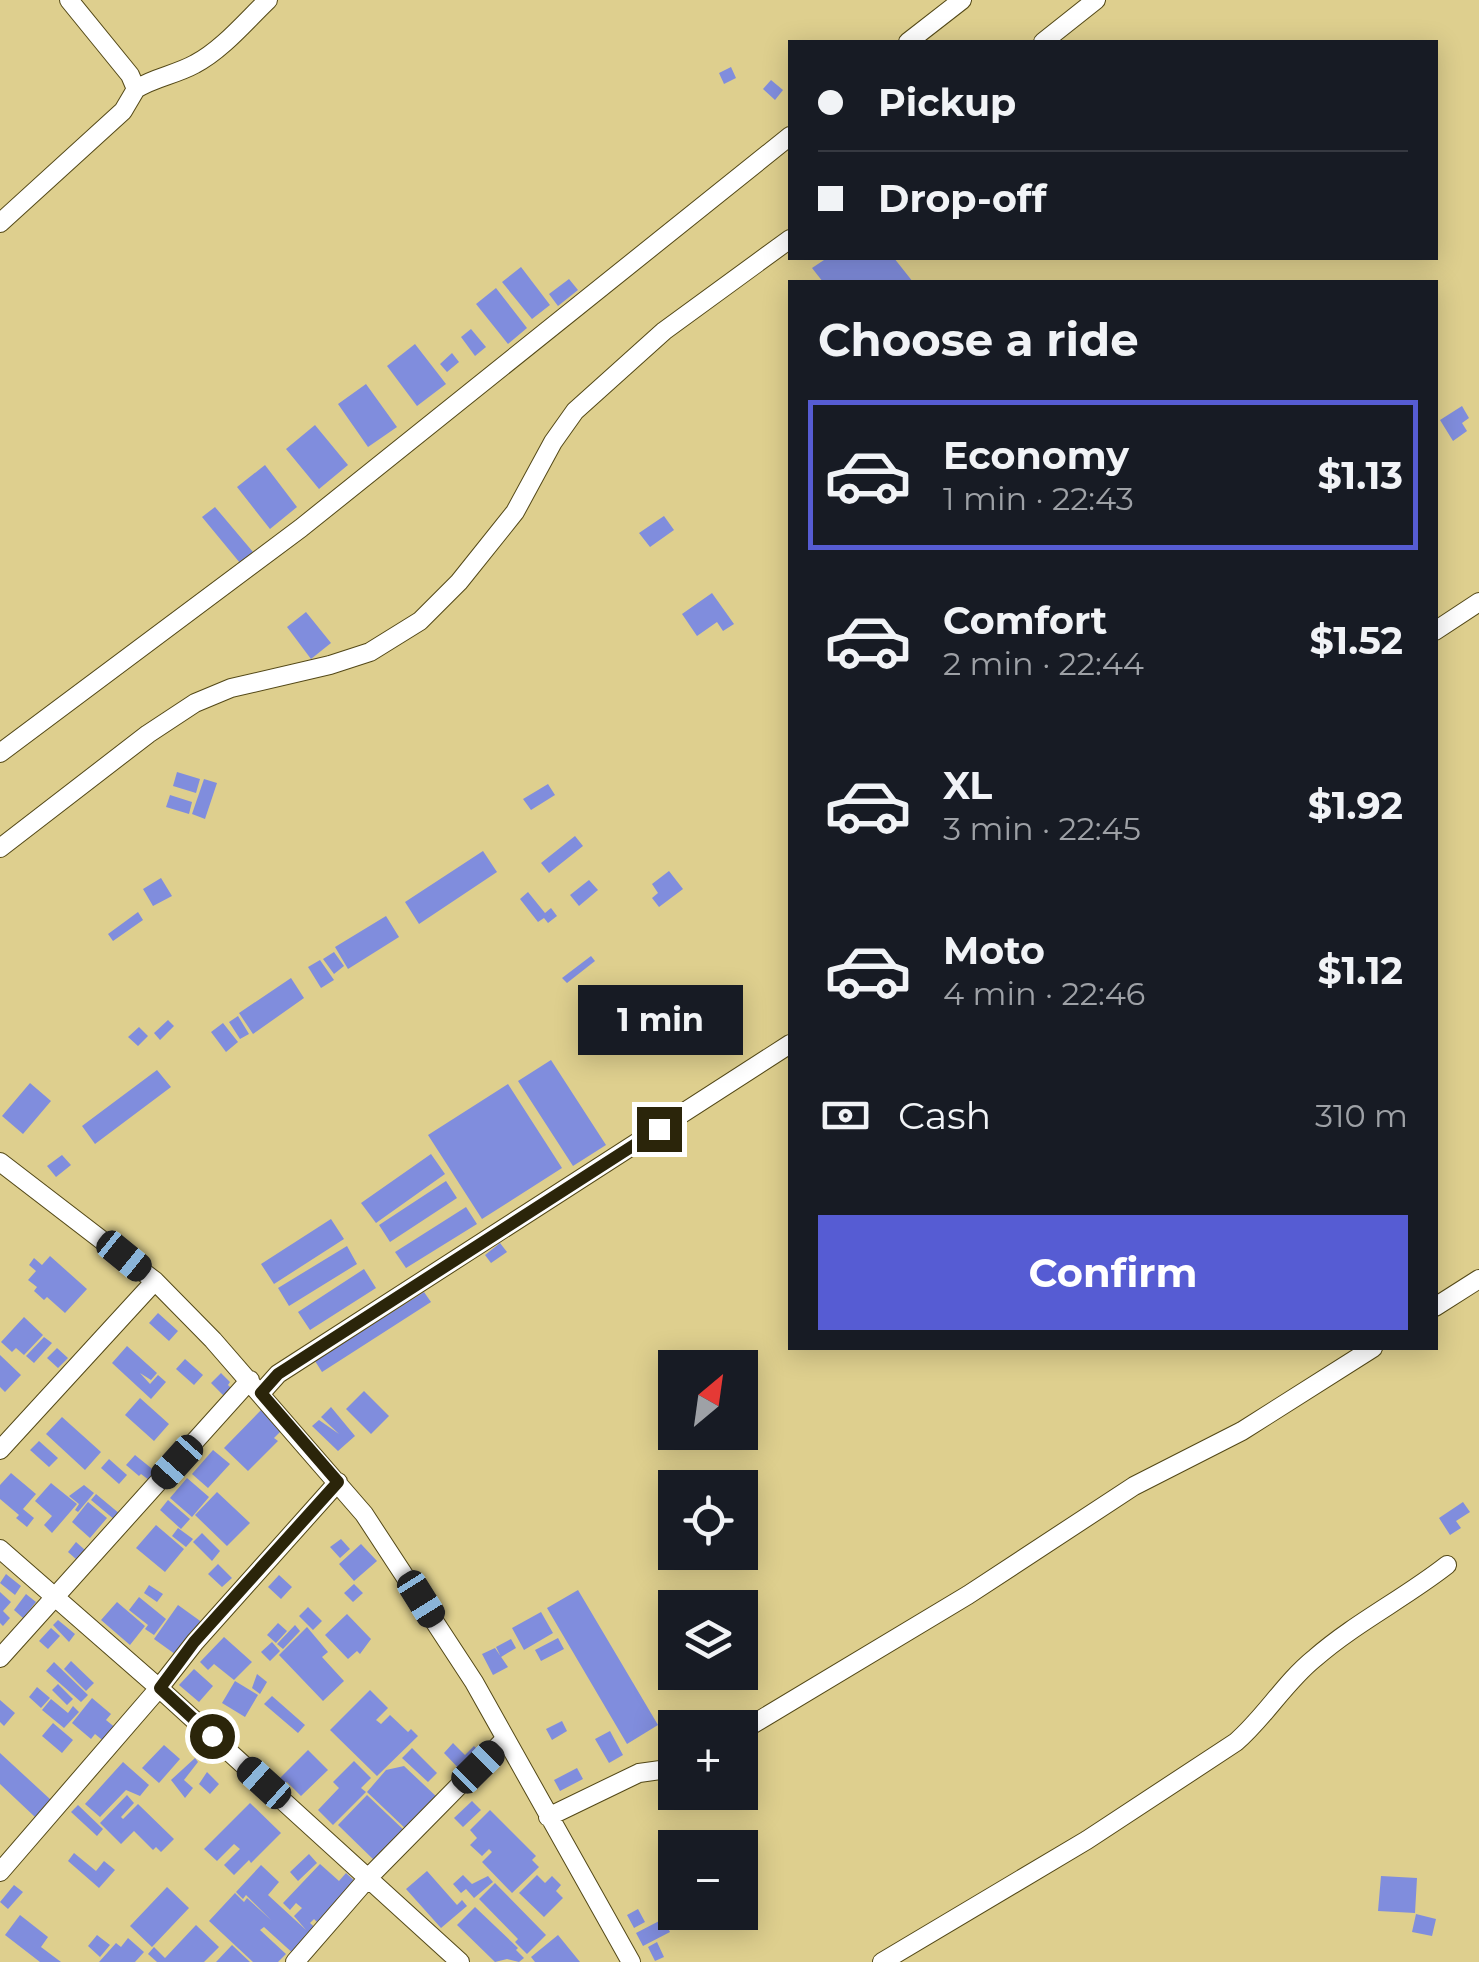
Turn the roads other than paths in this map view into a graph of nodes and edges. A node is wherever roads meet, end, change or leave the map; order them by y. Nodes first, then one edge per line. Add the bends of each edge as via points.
1 (69, 0) edge
2 (268, 0) edge
3 (962, 0) edge
4 (1096, 0) edge
5 (911, 40) edge
6 (1046, 40) edge
7 (136, 89) junction
8 (788, 138) edge
9 (0, 223) edge
10 (788, 239) edge
11 (1479, 602) edge
12 (1438, 629) edge
13 (0, 753) edge
14 (0, 848) edge
15 (788, 1045) edge
16 (0, 1162) edge
17 (1479, 1279) edge
18 (155, 1281) junction
19 (1438, 1305) edge
20 (1370, 1350) edge
21 (255, 1387) junction
22 (0, 1450) edge
23 (338, 1482) junction
24 (0, 1548) edge
25 (1447, 1564) dead end
26 (55, 1597) junction
27 (0, 1658) edge
28 (160, 1688) junction
29 (758, 1721) edge
30 (506, 1739) junction
31 (658, 1770) edge
32 (548, 1817) junction
33 (0, 1872) edge
34 (368, 1878) junction
35 (295, 1962) edge
36 (460, 1962) edge
37 (631, 1962) edge
38 (882, 1962) edge

1 - 7 street
2 - 7 street via 205,58
3 - 5 street
4 - 6 street
7 - 9 street via 123,111
8 - 13 street via 301,528
10 - 14 street via 664,331 575,412 515,512 420,621 370,652 194,703
11 - 12 street
15 - 21 street
16 - 18 street
17 - 19 street
18 - 21 street
18 - 22 street
20 - 29 street via 1242,1430 1134,1486
21 - 23 street
21 - 26 street
23 - 28 street
23 - 30 street via 386,1544
24 - 26 street
25 - 38 street via 1318,1654 1236,1742
26 - 27 street
26 - 28 street
28 - 33 street
28 - 34 street
30 - 32 street
30 - 34 street
31 - 32 street via 639,1772
32 - 37 street
34 - 35 street
34 - 36 street

